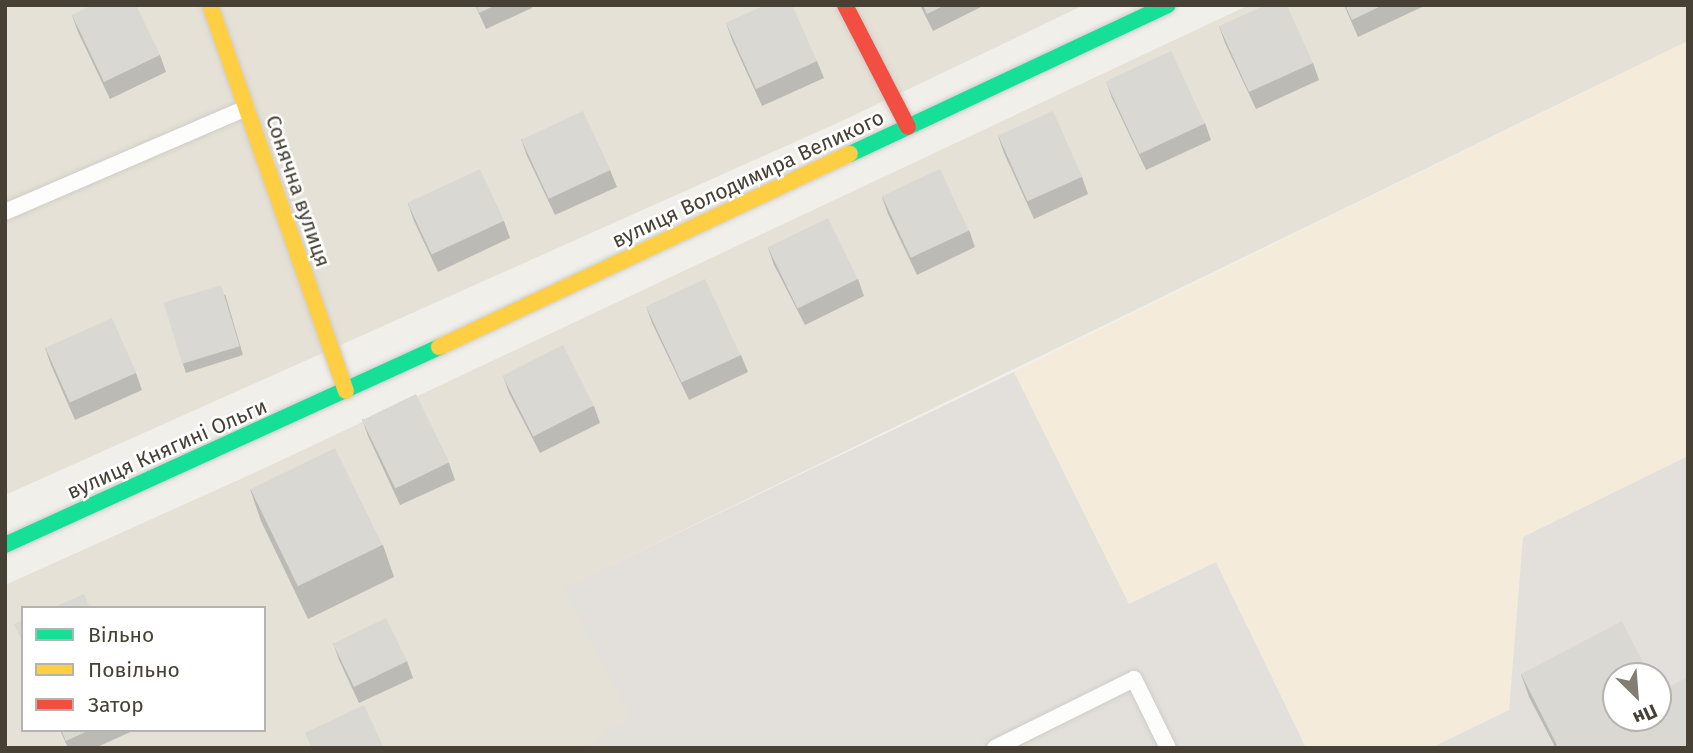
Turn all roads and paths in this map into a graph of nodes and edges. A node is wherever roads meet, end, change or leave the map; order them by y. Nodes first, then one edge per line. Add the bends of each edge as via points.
1 (209, 5) edge
2 (845, 5) edge
3 (1168, 5) edge
4 (246, 108) junction
5 (908, 127) junction
6 (5, 212) edge
7 (346, 391) junction
8 (5, 545) edge
9 (995, 748) edge
10 (1168, 748) edge

1 - 4 street, Сонячна вулиця
2 - 5 street
3 - 5 street, вулиця Володимира Великого
4 - 6 lane
4 - 7 street, Сонячна вулиця
5 - 7 street, вулиця Володимира Великого
7 - 8 street, вулиця Княгині Ольги
9 - 10 lane via 1134,680

